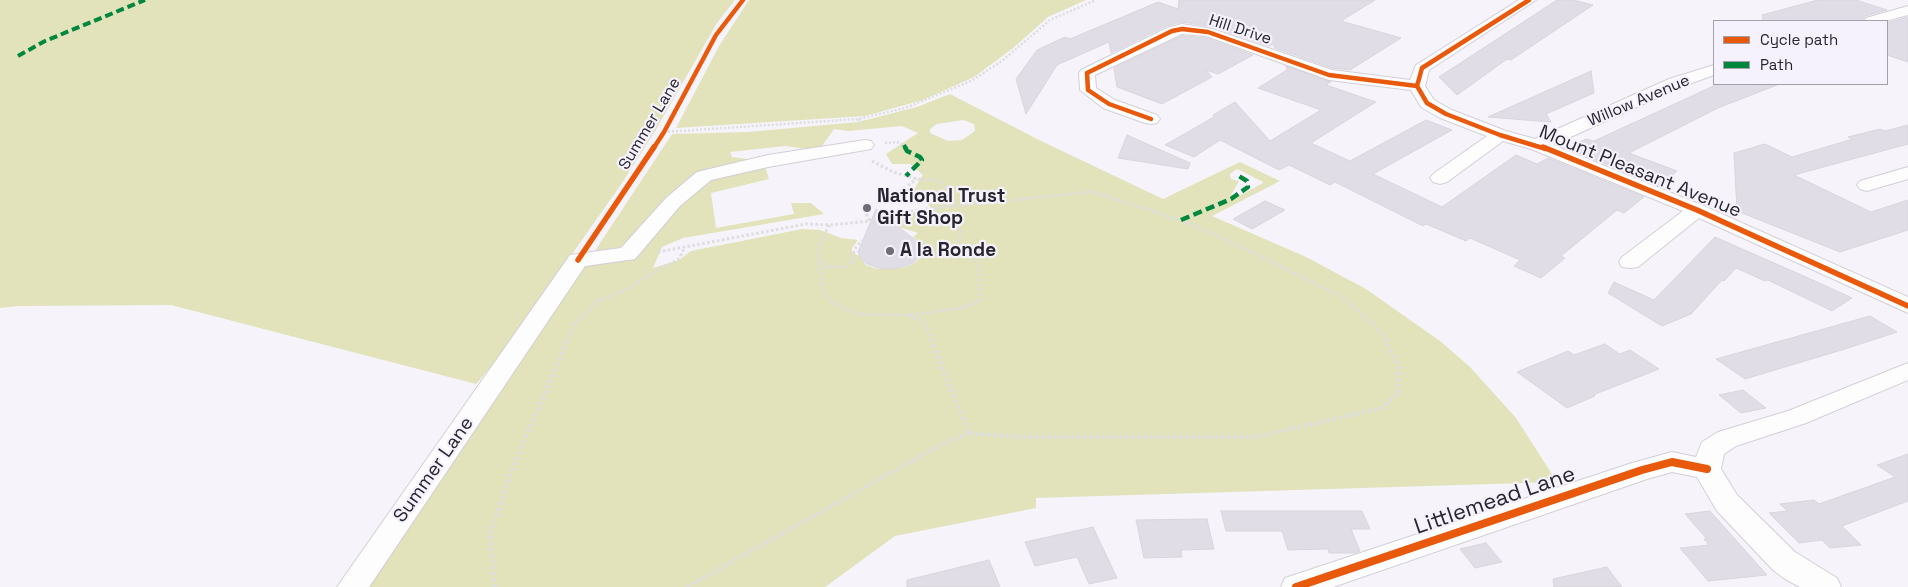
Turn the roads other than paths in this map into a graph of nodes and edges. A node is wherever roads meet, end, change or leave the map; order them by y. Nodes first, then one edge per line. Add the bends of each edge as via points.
1 (1522, 1) edge
2 (1908, 10) edge
3 (1874, 20) edge
4 (1713, 70) edge
5 (1416, 86) junction
6 (1151, 119) dead end
7 (1500, 135) junction
8 (865, 144) road end
9 (1537, 146) junction
10 (1908, 173) edge
11 (1440, 178) dead end
12 (1867, 186) dead end
13 (1697, 210) junction
14 (1630, 262) dead end
15 (1908, 306) edge
16 (1908, 371) edge
17 (1707, 469) junction
18 (352, 587) edge
19 (1296, 587) edge
20 (1826, 587) edge

1 - 5 street via 1422,68
2 - 3 street
4 - 9 street, Willow Avenue via 1675,83
5 - 6 street, Hill Drive via 1329,75 1208,32 1182,29 1087,73 1088,90 1109,104
5 - 7 street, Mount Pleasant Avenue via 1427,103
7 - 9 street, Mount Pleasant Avenue
7 - 11 street
8 - 18 street, Summer Lane via 704,176 673,202 627,254 578,260
9 - 13 street, Mount Pleasant Avenue
10 - 12 street
13 - 14 street
13 - 15 street, Mount Pleasant Avenue
16 - 17 street via 1796,417 1727,439 1712,449
17 - 19 street, Littlemead Lane via 1672,462 1642,470
17 - 20 street via 1727,503 1784,561

